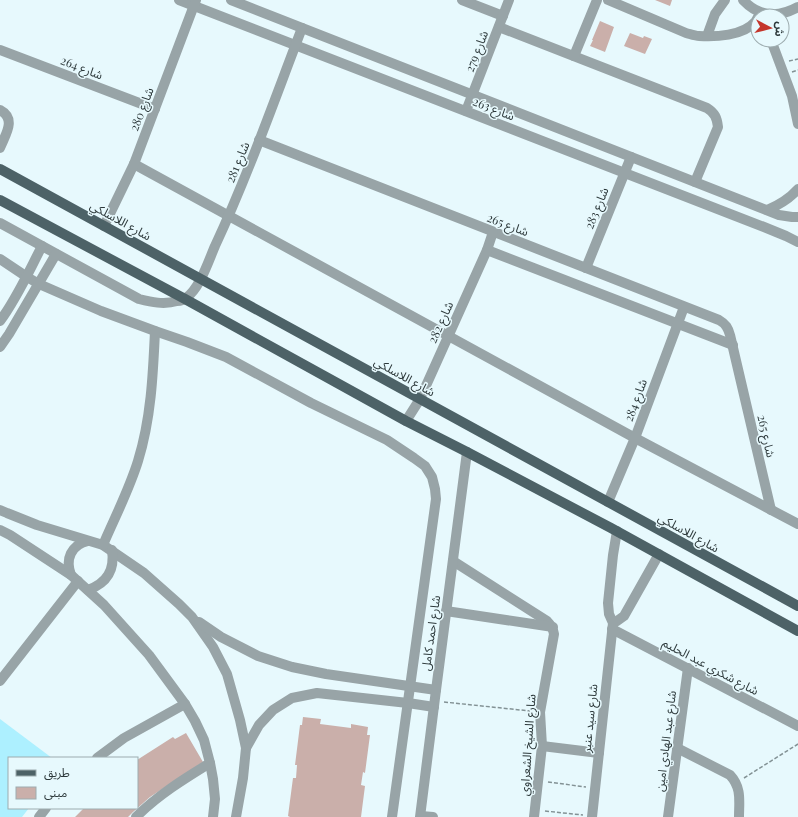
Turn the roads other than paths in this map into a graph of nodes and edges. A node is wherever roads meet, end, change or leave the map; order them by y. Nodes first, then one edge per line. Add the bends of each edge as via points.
1 (179, 0) edge
2 (231, 0) edge
3 (462, 0) edge
4 (509, 0) edge
5 (597, 0) edge
6 (608, 0) edge
7 (725, 0) edge
8 (742, 0) edge
9 (195, 3) edge
10 (752, 8) edge
11 (503, 16) junction
12 (750, 26) edge
13 (499, 27) junction
14 (302, 28) junction
15 (707, 36) junction
16 (295, 45) junction
17 (774, 48) edge
18 (0, 50) edge
19 (574, 56) junction
20 (473, 95) junction
21 (155, 109) junction
22 (0, 110) edge
23 (466, 111) junction
24 (798, 124) edge
25 (259, 140) junction
26 (0, 148) edge
27 (631, 157) junction
28 (134, 164) junction
29 (0, 169) edge
30 (625, 173) junction
31 (695, 182) junction
32 (798, 189) edge
33 (0, 200) edge
34 (767, 210) junction
35 (228, 217) junction
36 (798, 217) edge
37 (0, 223) edge
38 (104, 226) junction
39 (493, 232) junction
40 (798, 242) edge
41 (42, 246) junction
42 (487, 250) junction
43 (56, 254) junction
44 (0, 259) edge
45 (586, 268) junction
46 (27, 277) junction
47 (200, 279) junction
48 (39, 284) junction
49 (185, 299) junction
50 (684, 306) junction
51 (0, 321) edge
52 (678, 324) junction
53 (156, 331) junction
54 (448, 337) junction
55 (733, 346) junction
56 (0, 347) edge
57 (420, 400) junction
58 (406, 420) junction
59 (635, 438) junction
60 (467, 452) junction
61 (608, 502) junction
62 (0, 510) edge
63 (771, 510) junction
64 (798, 524) edge
65 (0, 530) edge
66 (617, 531) junction
67 (88, 541) junction
68 (108, 548) junction
69 (659, 554) junction
70 (453, 561) junction
71 (75, 578) junction
72 (88, 590) junction
73 (798, 606) edge
74 (446, 611) junction
75 (192, 617) junction
76 (612, 626) junction
77 (552, 627) junction
78 (798, 631) edge
79 (688, 668) junction
80 (1, 676) edge
81 (410, 686) junction
82 (436, 690) junction
83 (408, 703) junction
84 (185, 704) junction
85 (434, 704) junction
86 (798, 726) edge
87 (542, 746) junction
88 (246, 748) junction
89 (677, 748) junction
90 (599, 753) junction
91 (97, 757) edge
92 (210, 763) junction
93 (45, 809) edge
94 (534, 813) edge
95 (420, 816) edge
96 (39, 817) edge
97 (136, 817) edge
98 (213, 817) edge
99 (236, 817) edge
100 (392, 817) edge
101 (433, 817) edge
102 (592, 817) edge
103 (668, 817) edge
104 (739, 817) edge

1 - 9 street, شارع 263
2 - 14 street, شارع 263
3 - 11 street
4 - 11 street, شارع 279
5 - 19 street
6 - 15 street via 686,33
7 - 15 street via 715,14
8 - 10 street
9 - 16 street, شارع 263
9 - 21 street, شارع 280
11 - 13 street, شارع 279
12 - 15 street via 729,35
13 - 19 street
13 - 20 street, شارع 279
14 - 16 street, شارع 281
14 - 20 street, شارع 263
16 - 23 street, شارع 263
16 - 25 street, شارع 281
17 - 24 street via 792,96
18 - 21 street, شارع 264
19 - 31 street via 713,112 718,127
20 - 23 street, شارع 279
20 - 27 street, شارع 263
21 - 28 street, شارع 280
22 - 26 street via 7,115 9,123
23 - 30 street, شارع 263
25 - 35 street, شارع 281
25 - 39 street, شارع 265
27 - 30 street, شارع 283
27 - 31 street, شارع 263
28 - 35 street
28 - 38 street, شارع 280
29 - 38 main road, شارع اللاسلكي
30 - 40 street, شارع 263
30 - 45 street, شارع 283
31 - 34 street, شارع 263
32 - 34 street via 780,204
33 - 49 main road
34 - 36 street, شارع 263 via 779,215
35 - 47 street, شارع 281
35 - 54 street
37 - 41 street
38 - 47 main road, شارع اللاسلكي
39 - 42 street, شارع 282
39 - 45 street, شارع 265
41 - 43 street
41 - 46 street
42 - 52 street
42 - 54 street, شارع 282
43 - 48 street
43 - 49 street via 139,299 166,303
44 - 46 street
45 - 50 street, شارع 265
46 - 48 street
46 - 51 street
47 - 49 street, شارع 281
47 - 57 main road, شارع اللاسلكي
48 - 53 street
48 - 56 street
49 - 58 main road
50 - 52 street, شارع 284
50 - 55 street, شارع 265 via 725,324 729,329
52 - 55 street
52 - 59 street, شارع 284
53 - 68 street via 151,397 145,434
53 - 81 street via 226,357 387,440 425,466 432,477 436,500
54 - 57 street, شارع 282
54 - 59 street
55 - 63 street, شارع 265
57 - 58 street, شارع 282
57 - 61 main road, شارع اللاسلكي
58 - 60 main road
59 - 61 street, شارع 284
59 - 63 street
60 - 66 main road
60 - 70 street, شارع احمد كامل
61 - 73 main road, شارع اللاسلكي
62 - 67 street
63 - 64 street
65 - 71 street
66 - 69 main road
66 - 76 street, شارع سيد عنبر via 608,603
67 - 68 street
67 - 71 street via 78,545 69,558 69,570
68 - 72 street via 112,563 108,575 100,584
68 - 75 street via 144,572
69 - 76 street via 624,616
69 - 78 main road
70 - 74 street, شارع احمد كامل
70 - 77 street via 547,621
71 - 72 street
71 - 80 street
72 - 84 street via 150,655
74 - 77 street
74 - 82 street, شارع احمد كامل
75 - 81 street via 221,637 258,656 292,667
75 - 88 street via 213,647 227,674
76 - 79 street, شارع شكري عبد الحليم
76 - 90 street, شارع سيد عنبر
77 - 87 street, شارع الشيخ الشعراوي via 554,634 540,712
79 - 86 street, شارع شكري عبد الحليم
79 - 89 street, شارع عبد الهادي امين
81 - 82 street
81 - 83 street
82 - 85 street, شارع احمد كامل
83 - 85 street
83 - 88 street via 317,693 292,698 273,710 258,725
83 - 100 street
84 - 91 street via 124,738
84 - 92 street via 204,740
85 - 95 street, شارع احمد كامل
87 - 90 street
87 - 94 street, شارع الشيخ الشعراوي
88 - 99 street
89 - 103 street, شارع عبد الهادي امين
89 - 104 street via 730,775 738,787
90 - 102 street, شارع سيد عنبر
92 - 97 street via 163,794
92 - 98 street via 215,799
93 - 96 street
95 - 101 street

